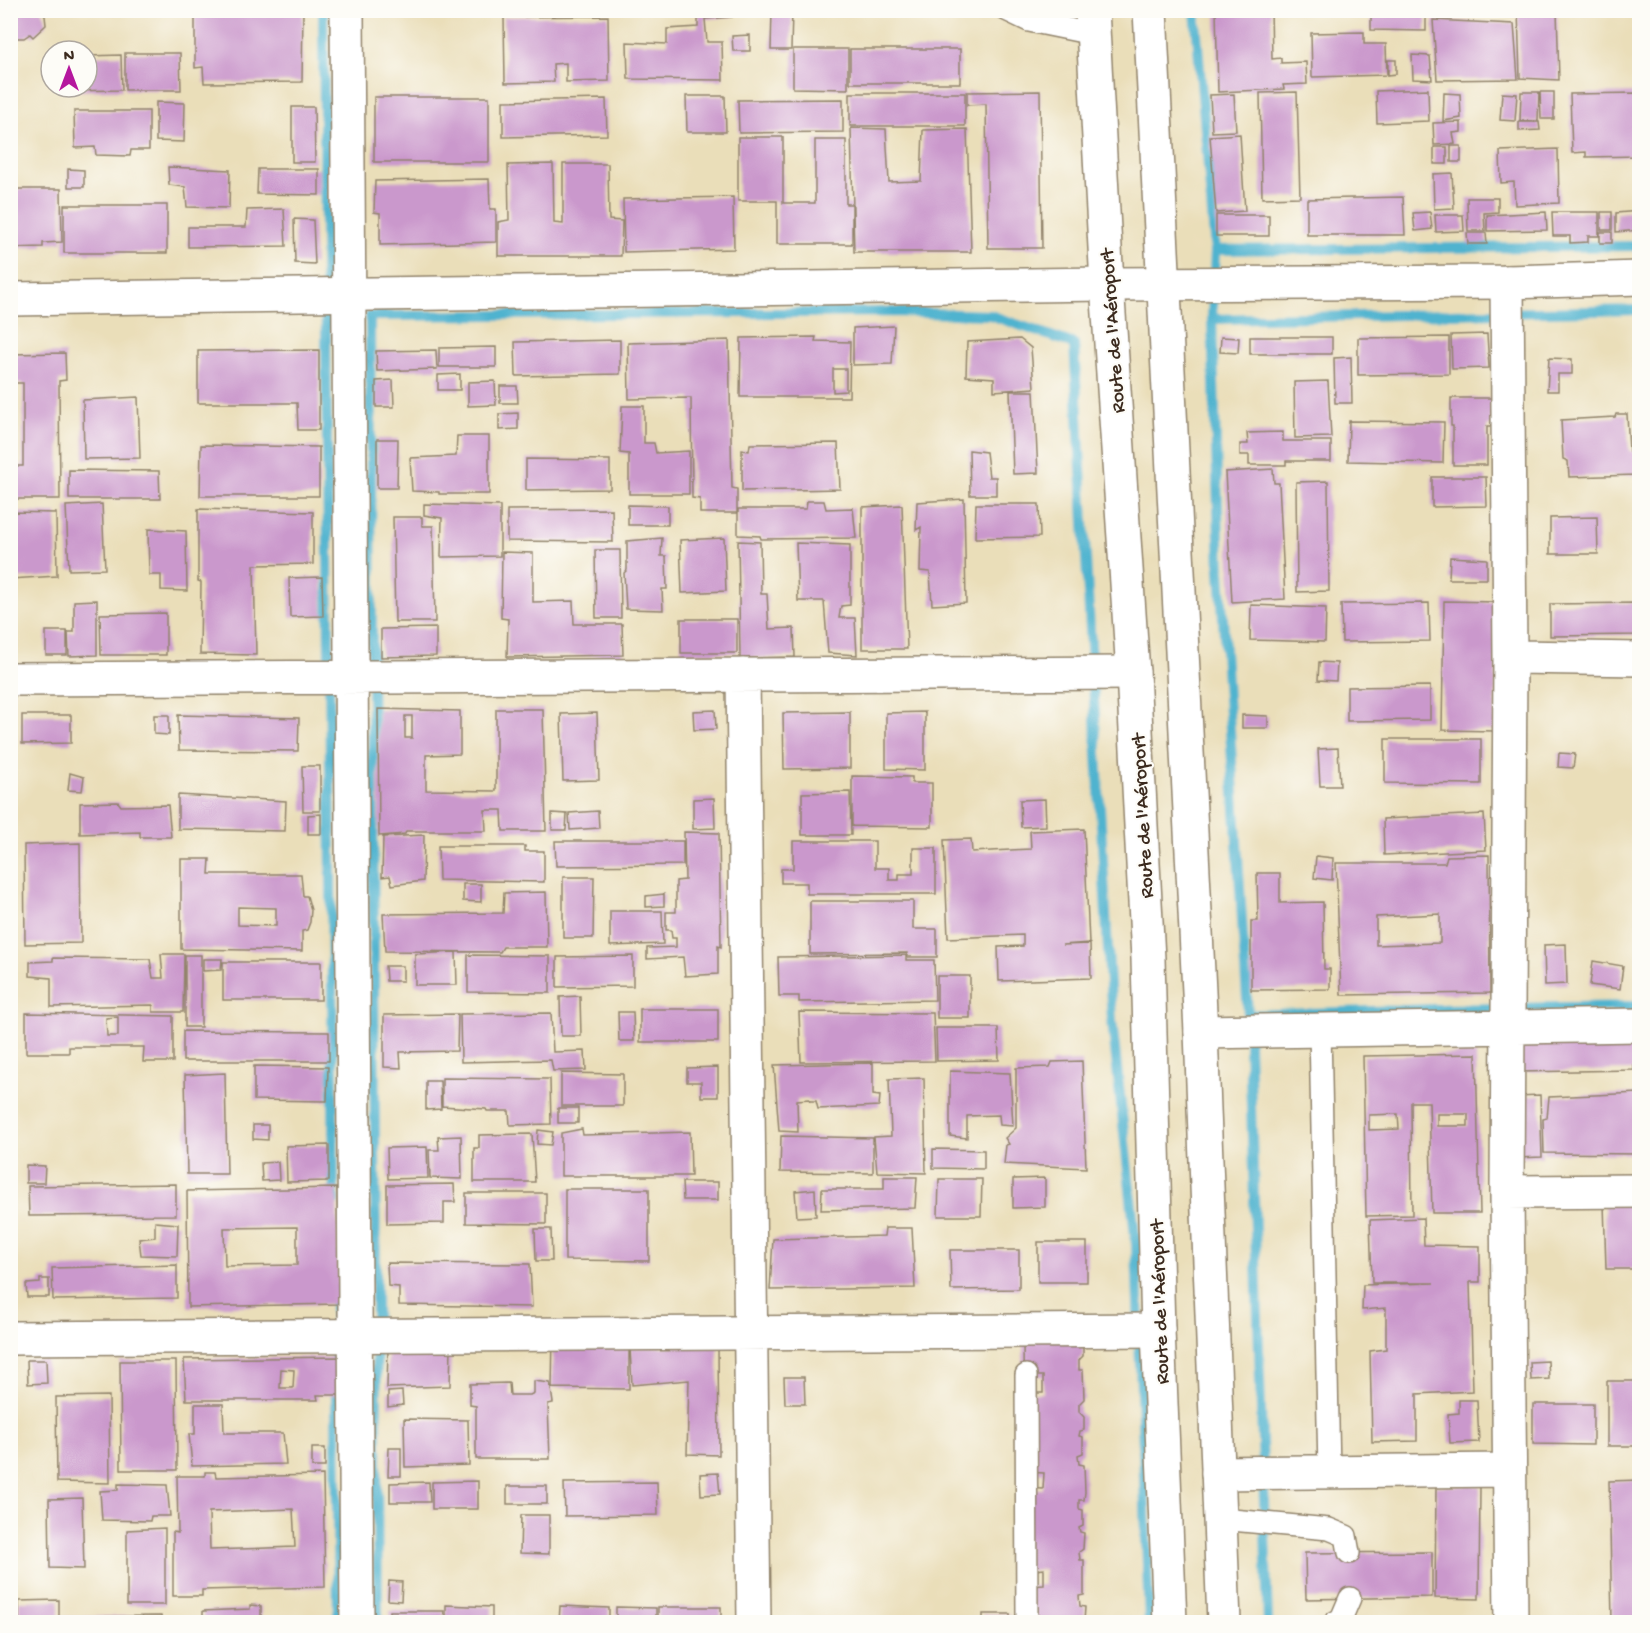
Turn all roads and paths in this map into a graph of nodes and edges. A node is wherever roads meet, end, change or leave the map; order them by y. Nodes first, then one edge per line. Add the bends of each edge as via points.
1 (347, 10) edge
2 (1006, 10) edge
3 (1150, 10) edge
4 (1093, 22) edge
5 (1640, 278) edge
6 (1507, 282) junction
7 (1107, 284) junction
8 (1164, 284) junction
9 (349, 294) junction
10 (10, 298) edge
11 (1510, 657) junction
12 (1640, 659) edge
13 (1134, 674) junction
14 (743, 675) junction
15 (351, 677) junction
16 (10, 679) edge
17 (1640, 1025) edge
18 (1507, 1027) junction
19 (1320, 1030) junction
20 (1202, 1032) junction
21 (1640, 1191) edge
22 (1507, 1192) junction
23 (1158, 1329) junction
24 (751, 1332) junction
25 (355, 1336) junction
26 (10, 1338) edge
27 (1026, 1375) dead end
28 (1509, 1470) junction
29 (1329, 1472) junction
30 (1218, 1473) junction
31 (1221, 1519) junction
32 (1349, 1553) dead end
33 (1350, 1598) dead end
34 (357, 1623) edge
35 (754, 1623) edge
36 (1028, 1623) edge
37 (1170, 1623) edge
38 (1224, 1623) edge
39 (1335, 1623) edge
40 (1511, 1623) edge

1 - 9 main road
2 - 4 lane via 1029,21
3 - 8 main road
4 - 7 main road, Route de l'Aéroport
5 - 6 main road
6 - 8 main road
6 - 11 main road
7 - 8 main road
7 - 9 main road
7 - 13 main road, Route de l'Aéroport
8 - 20 main road
9 - 10 main road
9 - 15 main road
11 - 12 main road
11 - 18 main road
13 - 14 main road
13 - 23 main road, Route de l'Aéroport via 1148,958
14 - 15 main road
14 - 24 main road
15 - 16 main road
15 - 25 main road
17 - 18 main road
18 - 19 main road
18 - 22 main road
19 - 20 main road
19 - 29 lane
20 - 30 main road
21 - 22 main road
22 - 28 main road
23 - 24 main road
23 - 37 main road, Route de l'Aéroport
24 - 25 main road
24 - 35 main road
25 - 26 main road
25 - 34 main road
27 - 36 lane
28 - 29 main road
28 - 40 main road
29 - 30 main road
30 - 31 main road
31 - 32 lane via 1329,1529 1346,1536
31 - 38 main road
33 - 39 lane via 1341,1619

